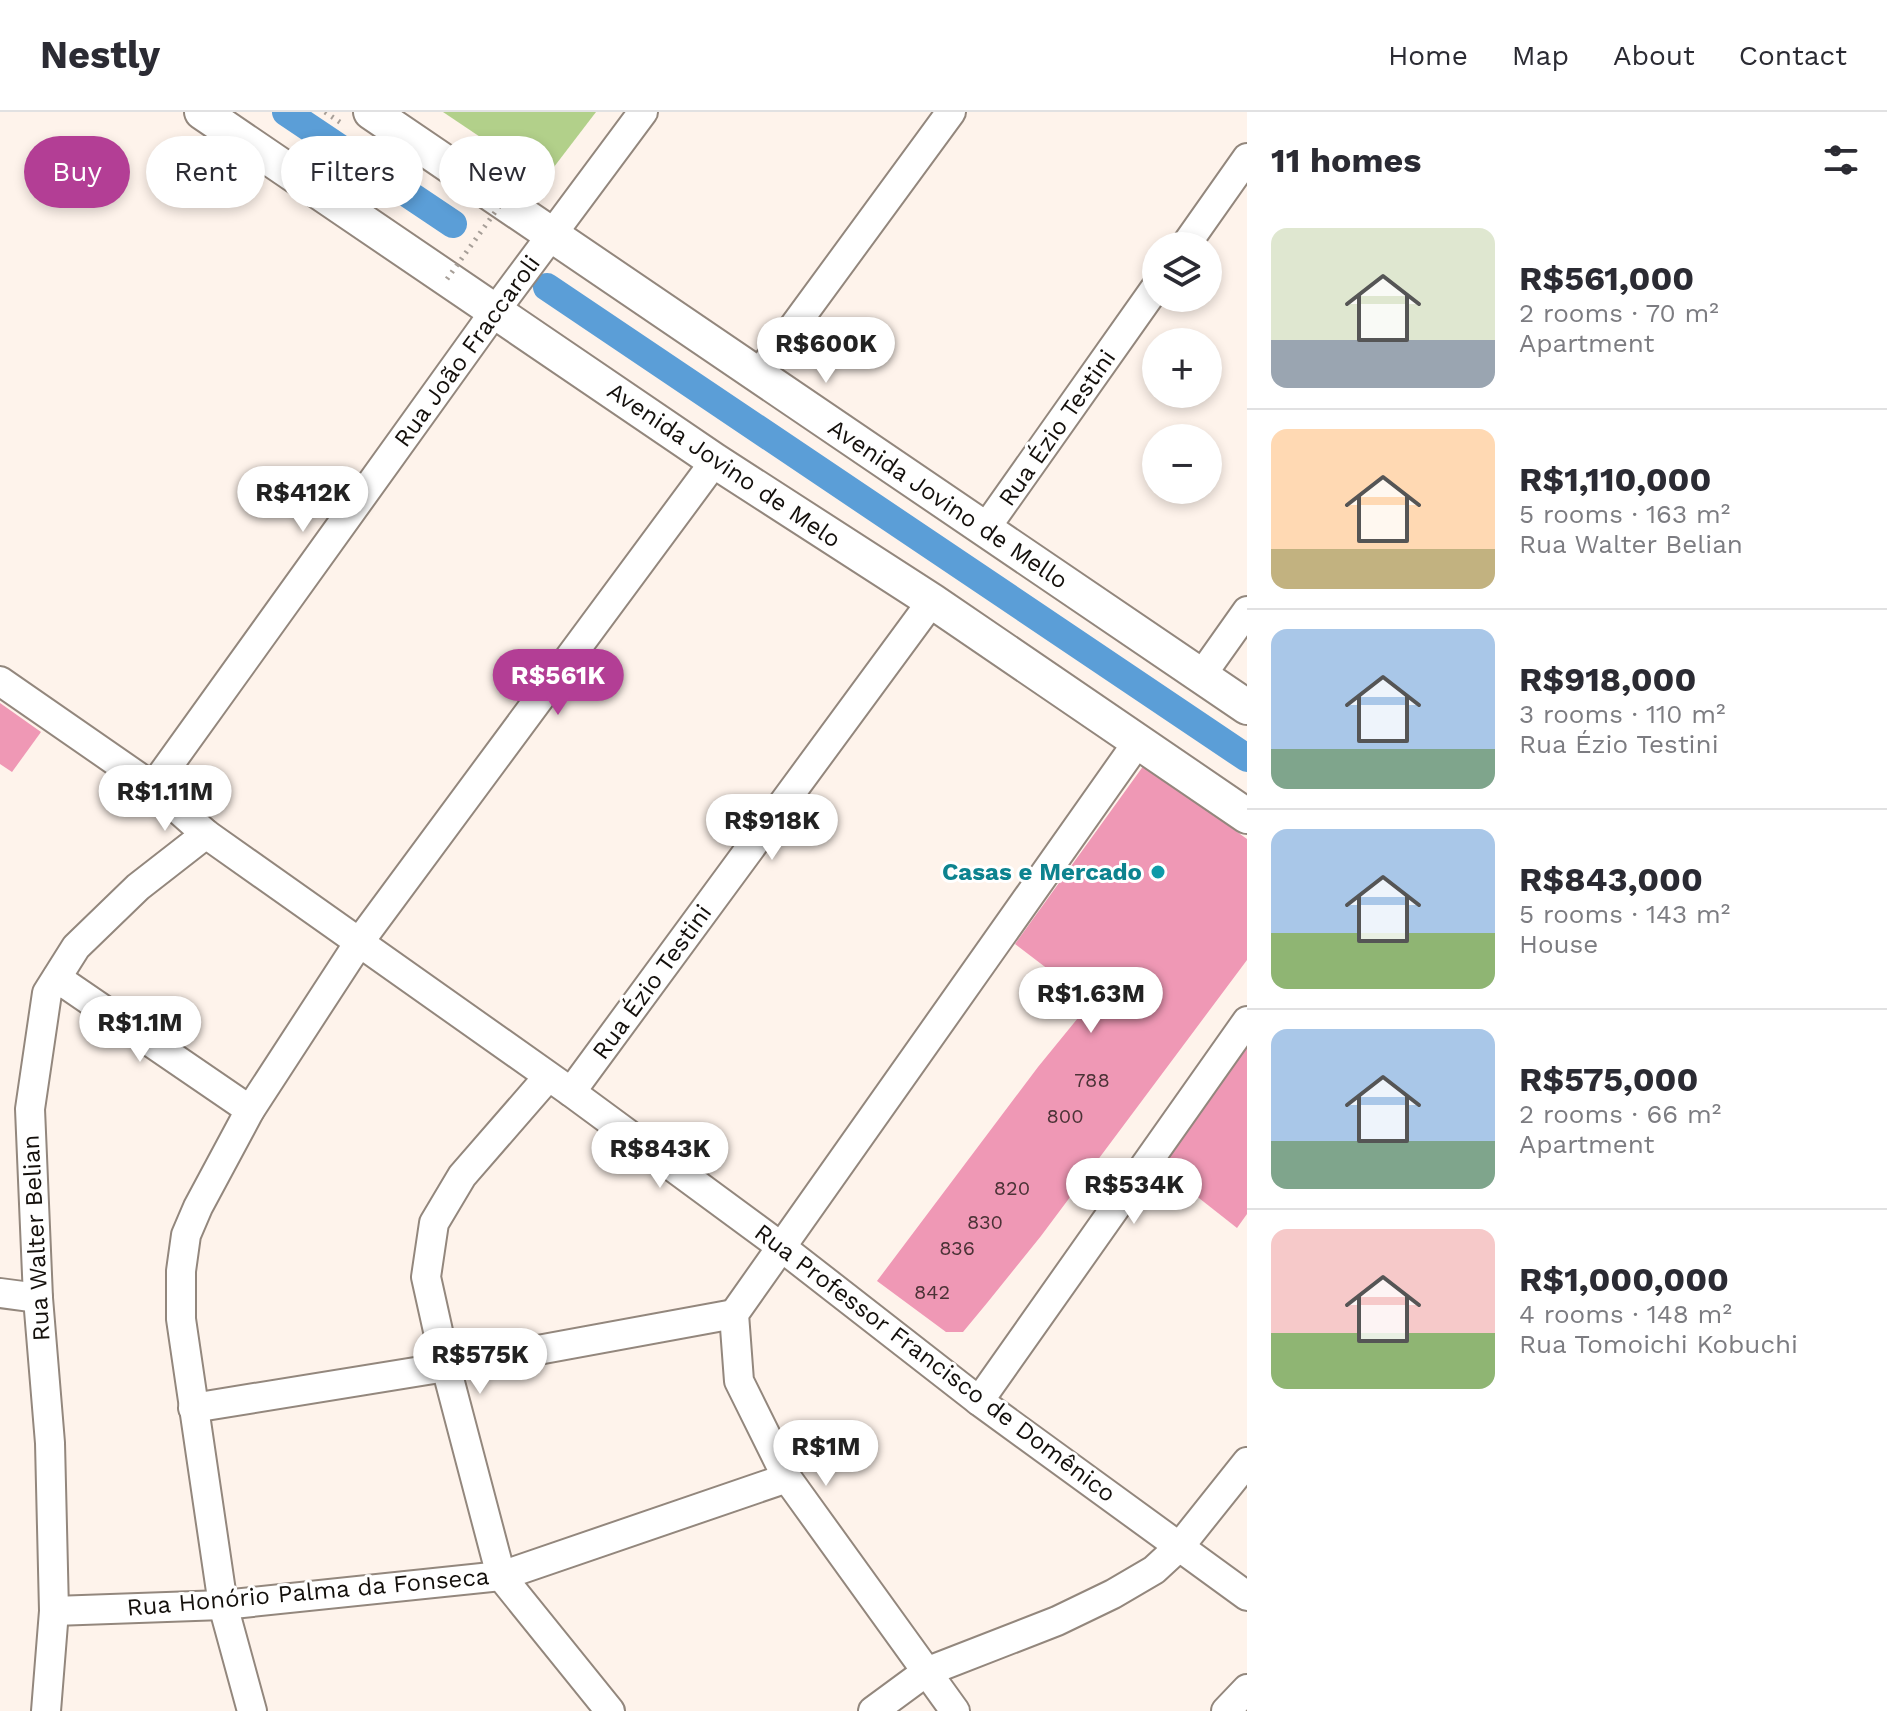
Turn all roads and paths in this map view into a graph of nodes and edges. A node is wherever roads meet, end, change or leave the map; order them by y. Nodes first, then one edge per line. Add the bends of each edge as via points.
1 (202, 112) edge
2 (371, 112) edge
3 (643, 112) edge
4 (951, 112) edge
5 (439, 158) edge
6 (1247, 158) edge
7 (498, 208) edge
8 (513, 208) edge
9 (1195, 232) edge
10 (552, 235) junction
11 (447, 279) junction
12 (1142, 307) edge
13 (495, 311) junction
14 (759, 374) junction
15 (715, 461) junction
16 (985, 529) junction
17 (932, 601) junction
18 (1247, 611) edge
19 (1201, 676) junction
20 (0, 681) edge
21 (1247, 707) edge
22 (1137, 743) junction
23 (153, 787) junction
24 (1247, 816) edge
25 (206, 834) junction
26 (360, 941) junction
27 (57, 978) junction
28 (1247, 1021) edge
29 (559, 1084) junction
30 (250, 1110) junction
31 (780, 1246) junction
32 (0, 1293) edge
33 (38, 1298) junction
34 (734, 1314) junction
35 (446, 1367) junction
36 (979, 1401) junction
37 (193, 1408) junction
38 (1247, 1462) edge
39 (787, 1478) junction
40 (1180, 1546) junction
41 (501, 1576) junction
42 (1247, 1596) edge
43 (223, 1605) junction
44 (54, 1611) junction
45 (926, 1672) junction
46 (1247, 1689) edge
47 (607, 1710) edge
48 (46, 1711) edge
49 (252, 1711) edge
50 (873, 1711) edge
51 (955, 1711) edge
52 (1226, 1711) edge

1 - 11 main road, Avenida Jovino de Melo
2 - 5 main road, Avenida Jovino de Mello
3 - 10 street, Rua João Fraccaroli
4 - 14 street
6 - 9 street
7 - 11 path, bridge
8 - 10 main road, Avenida Jovino de Mello
10 - 13 street, Rua João Fraccaroli
10 - 14 main road, Avenida Jovino de Mello
11 - 13 main road, Avenida Jovino de Melo
12 - 16 street, Rua Ézio Testini
13 - 15 main road, Avenida Jovino de Melo
13 - 23 street, Rua João Fraccaroli
14 - 16 main road, Avenida Jovino de Mello
15 - 17 main road, Avenida Jovino de Melo
15 - 26 street
16 - 19 main road, Avenida Jovino de Mello
17 - 22 main road, Avenida Jovino de Melo
17 - 29 street, Rua Ézio Testini
18 - 19 street
19 - 21 main road, Avenida Jovino de Mello
20 - 23 street, Rua Professor Francisco de Domênico
22 - 24 main road, Avenida Jovino de Melo
22 - 31 street
23 - 25 street, Rua Professor Francisco de Domênico
25 - 26 street, Rua Professor Francisco de Domênico
25 - 27 street, Rua Walter Belian via 117,907 76,947
26 - 29 street, Rua Professor Francisco de Domênico
26 - 30 street
27 - 30 street
27 - 33 street, Rua Walter Belian via 47,993 30,1109
28 - 36 street
29 - 31 street, Rua Professor Francisco de Domênico
29 - 35 street, Rua Ézio Testini via 462,1176 434,1223 426,1277
30 - 37 street via 186,1235 181,1319
31 - 34 street
31 - 36 street, Rua Professor Francisco de Domênico
32 - 33 street
33 - 44 street, Rua Walter Belian via 50,1443
34 - 35 street
34 - 39 street via 739,1381
35 - 37 street
35 - 41 street, Rua Ézio Testini
36 - 40 street, Rua Professor Francisco de Domênico
37 - 43 street
38 - 40 street
39 - 41 street, Rua Honório Palma da Fonseca
39 - 45 street
40 - 42 street, Rua Professor Francisco de Domênico
40 - 45 street via 1154,1570 1113,1594
41 - 43 street, Rua Honório Palma da Fonseca
41 - 47 street
43 - 44 street, Rua Honório Palma da Fonseca
43 - 49 street
44 - 48 street, Rua Walter Belian
45 - 50 street
45 - 51 street
46 - 52 street

